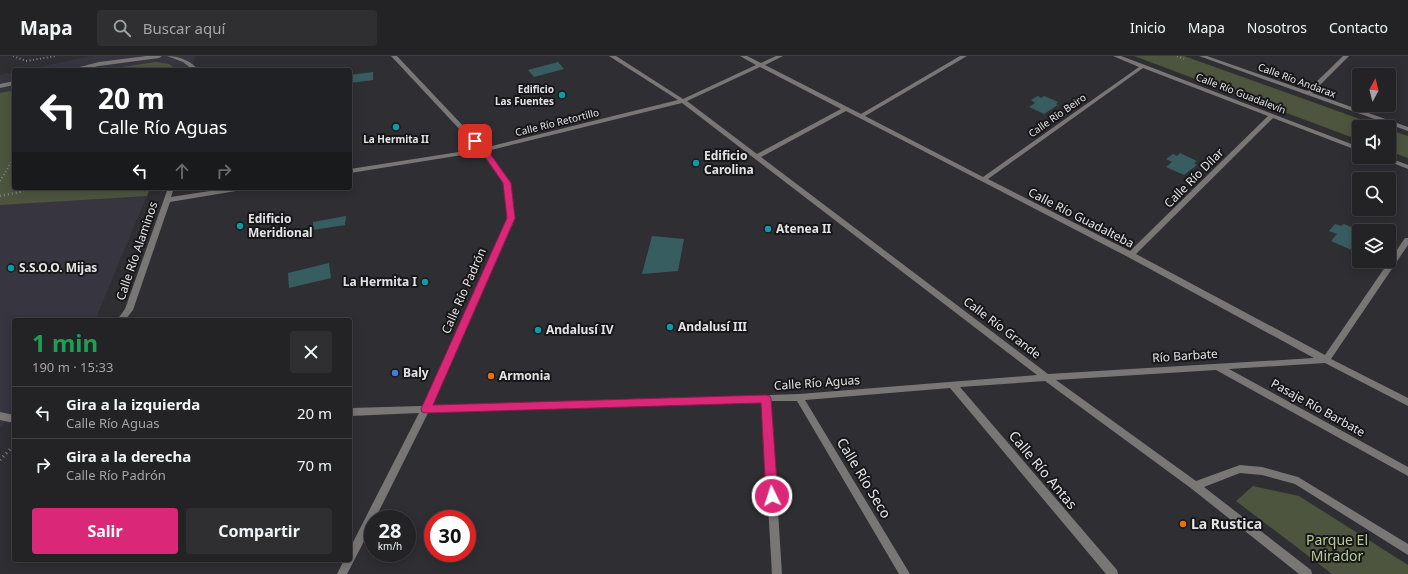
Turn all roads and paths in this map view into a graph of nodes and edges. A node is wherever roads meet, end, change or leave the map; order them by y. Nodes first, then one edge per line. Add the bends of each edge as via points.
1 (13, 56) edge
2 (56, 56) edge
3 (159, 56) edge
4 (170, 56) edge
5 (394, 56) edge
6 (612, 56) edge
7 (743, 56) edge
8 (780, 56) edge
9 (964, 56) edge
10 (1116, 56) edge
11 (1202, 56) edge
12 (1346, 56) edge
13 (761, 65) junction
14 (1143, 66) junction
15 (80, 68) edge
16 (194, 68) edge
17 (12, 83) edge
18 (0, 86) edge
19 (1308, 94) junction
20 (683, 102) junction
21 (845, 109) junction
22 (1272, 116) junction
23 (860, 117) junction
24 (1408, 129) edge
25 (1352, 146) edge
26 (483, 150) junction
27 (757, 157) junction
28 (12, 161) edge
29 (1396, 163) edge
30 (1408, 167) edge
31 (352, 171) edge
32 (983, 180) junction
33 (0, 181) edge
34 (24, 190) edge
35 (170, 190) edge
36 (230, 190) edge
37 (0, 196) edge
38 (167, 200) junction
39 (1408, 240) edge
40 (1131, 255) junction
41 (122, 318) edge
42 (1326, 360) junction
43 (1216, 366) junction
44 (1046, 377) junction
45 (953, 385) junction
46 (799, 397) junction
47 (766, 399) junction
48 (1408, 402) edge
49 (426, 409) junction
50 (352, 412) edge
51 (0, 416) edge
52 (12, 419) edge
53 (12, 447) edge
54 (0, 460) edge
55 (1408, 472) edge
56 (1195, 486) junction
57 (1408, 550) edge
58 (352, 555) edge
59 (348, 562) edge
60 (342, 574) edge
61 (777, 574) edge
62 (904, 574) edge
63 (1113, 574) edge
64 (1307, 574) edge

1 - 2 path via 26,61
3 - 15 street
4 - 16 street via 186,61
5 - 26 street, Calle Río Padrón
6 - 20 street, Calle Río Grande
7 - 13 street, Calle Río Guadalteba
8 - 13 street, Calle Río Retortillo
9 - 23 street
10 - 14 street, Calle Río Guadalevín
11 - 19 street, Calle Río Andarax
12 - 19 street
13 - 20 street, Calle Río Retortillo
13 - 21 street, Calle Río Guadalteba
14 - 22 street, Calle Río Guadalevín
14 - 32 street, Calle Río Beiro
17 - 18 street
19 - 24 street, Calle Río Andarax
20 - 26 street, Calle Río Retortillo
20 - 27 street, Calle Río Grande
21 - 23 street, Calle Río Guadalteba
21 - 27 street
22 - 25 street, Calle Río Guadalevín
22 - 40 street, Calle Río Dílar
23 - 32 street, Calle Río Guadalteba
26 - 31 street, Calle Río Retortillo
26 - 49 street, Calle Río Padrón via 507,183 511,218
27 - 44 street, Calle Río Grande
28 - 33 path
29 - 30 street
32 - 40 street, Calle Río Guadalteba
34 - 37 path
35 - 38 street, Calle Río Alaminos
36 - 38 street
38 - 41 street, Calle Río Alaminos via 128,310
39 - 42 street
40 - 42 street, Calle Río Guadalteba
42 - 43 street, Río Barbate
42 - 48 street, Calle Río Guadalteba
43 - 44 street, Río Barbate
43 - 55 street, Pasaje Río Barbate
44 - 45 street, Calle Río Aguas
44 - 56 street, Calle Río Grande
45 - 46 street, Calle Río Aguas
45 - 63 street, Calle Río Antas
46 - 47 street, Calle Río Aguas
46 - 62 street, Calle Río Seco
47 - 49 street, Calle Río Aguas
47 - 61 street
49 - 50 street, Calle Río Aguas
49 - 58 street, Calle Río Padrón
51 - 52 street
53 - 54 path
56 - 57 street via 1240,469 1262,471 1298,481
56 - 64 street, Calle Río Grande
59 - 60 street, Calle Río Padrón

